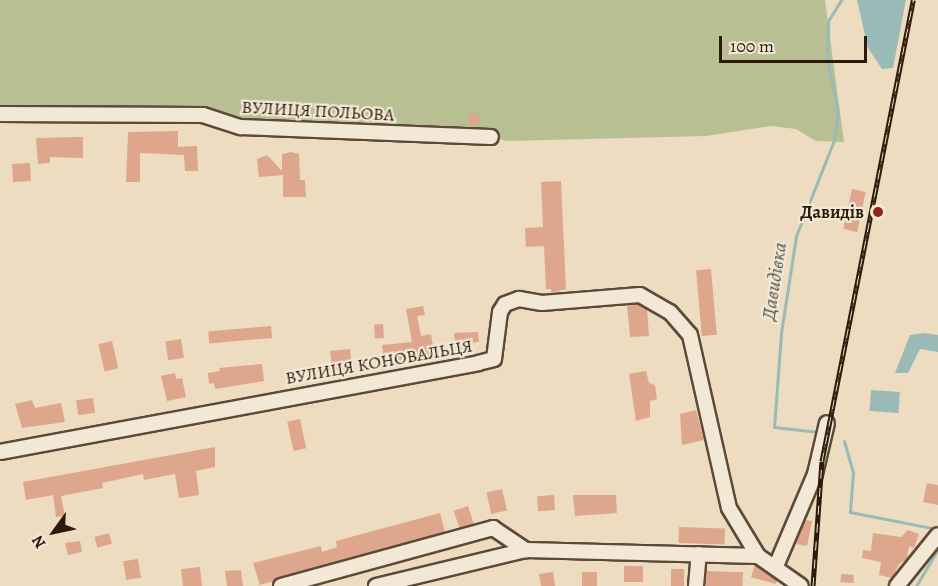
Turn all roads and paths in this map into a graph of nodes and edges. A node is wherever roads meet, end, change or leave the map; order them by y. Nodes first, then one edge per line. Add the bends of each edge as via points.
1 (0, 114) edge
2 (491, 137) dead end
3 (827, 423) dead end
4 (0, 452) edge
5 (938, 535) edge
6 (526, 550) junction
7 (699, 554) junction
8 (758, 556) junction
9 (777, 566) junction
10 (281, 586) edge
11 (376, 586) edge
12 (696, 586) edge
13 (801, 586) edge
14 (897, 586) edge

1 - 2 street, ВУЛИЦЯ ПОЛЬОВА via 203,115 241,127
3 - 9 street via 815,474
4 - 8 street, ВУЛИЦЯ КОНОВАЛЬЦЯ via 478,363 494,359 500,312 505,304 519,299 542,303 640,295 670,312 690,335 729,508
5 - 14 street
6 - 7 street
6 - 10 street via 493,528
6 - 11 street
7 - 8 street
7 - 12 street
8 - 9 street
9 - 13 street

